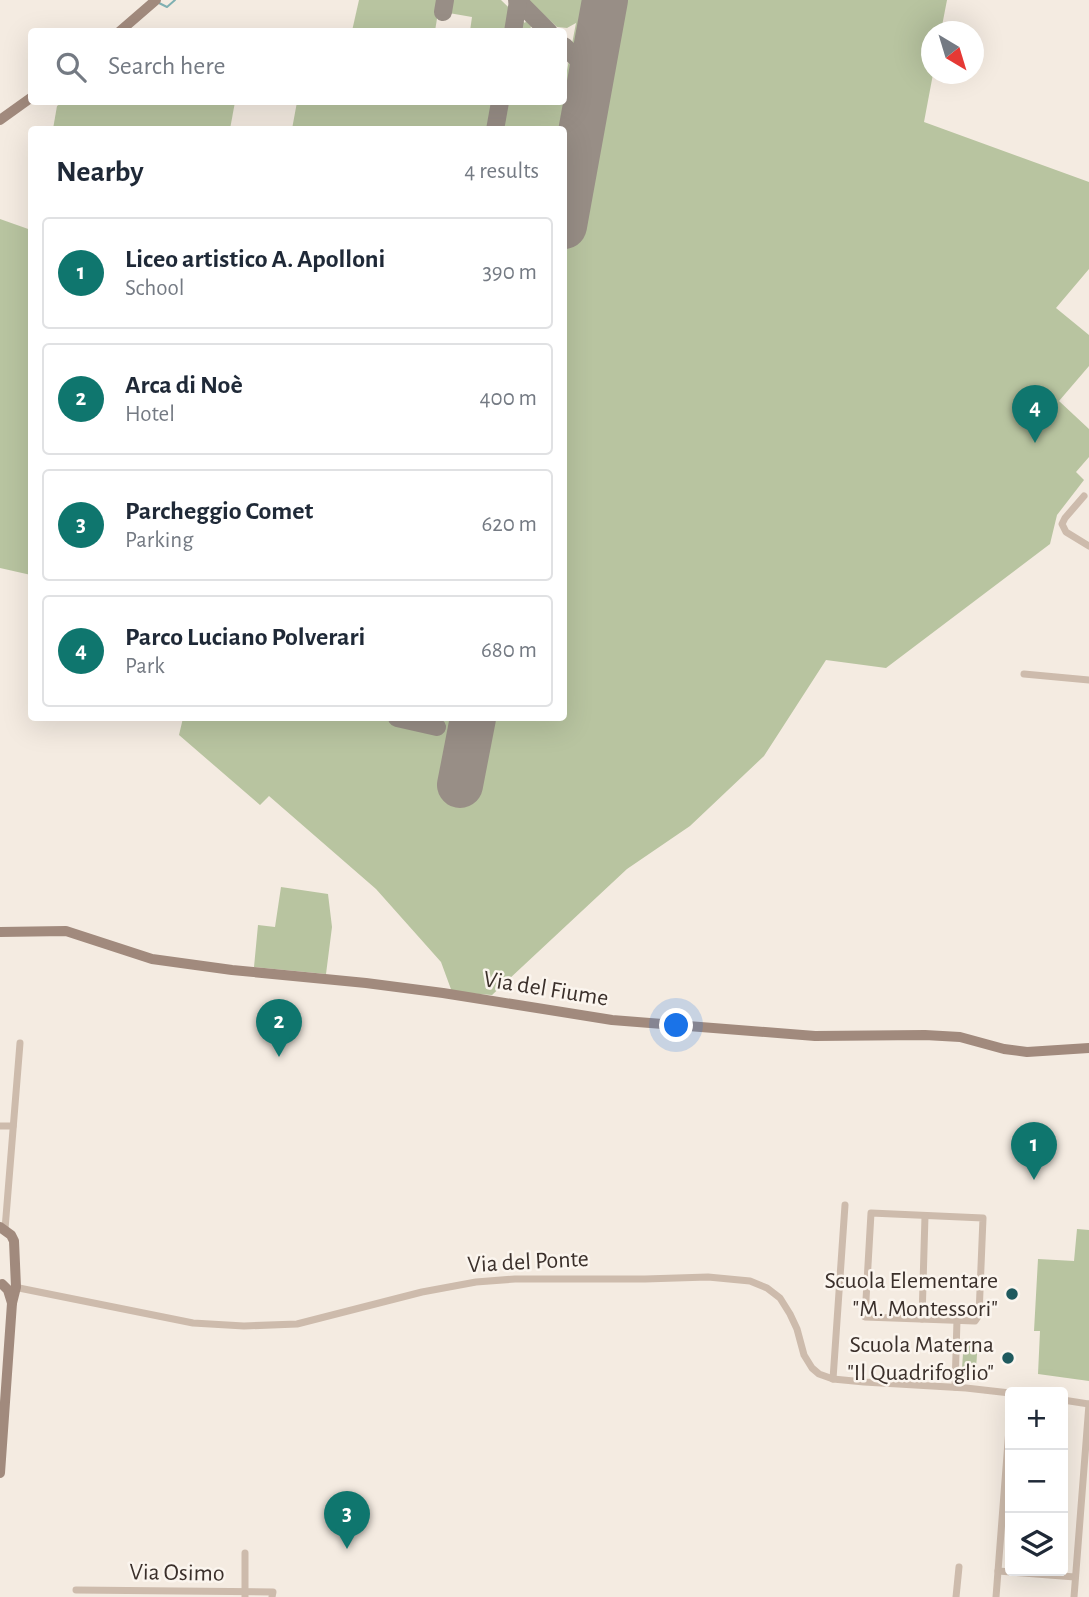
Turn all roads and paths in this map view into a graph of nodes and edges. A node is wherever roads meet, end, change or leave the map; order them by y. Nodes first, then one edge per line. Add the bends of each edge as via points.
1 (156, 0) edge
2 (124, 28) edge
3 (28, 100) edge
4 (0, 120) edge
5 (1084, 496) dead end
6 (1089, 546) edge
7 (1024, 674) dead end
8 (1089, 680) edge
9 (0, 932) edge
10 (20, 1043) dead end
11 (1089, 1048) edge
12 (0, 1126) edge
13 (13, 1126) junction
14 (845, 1205) dead end
15 (925, 1216) junction
16 (2, 1228) edge
17 (15, 1271) junction
18 (1, 1284) edge
19 (16, 1287) junction
20 (12, 1303) junction
21 (922, 1319) junction
22 (957, 1320) junction
23 (833, 1379) junction
24 (955, 1387) junction
25 (1005, 1392) edge
26 (1068, 1401) edge
27 (1089, 1404) edge
28 (1007, 1450) edge
29 (0, 1473) edge
30 (244, 1553) dead end
31 (959, 1567) dead end
32 (998, 1571) junction
33 (1075, 1577) junction
34 (76, 1590) dead end
35 (109, 1594) edge
36 (245, 1594) edge
37 (273, 1595) edge
38 (956, 1597) edge
39 (996, 1597) edge
40 (1074, 1597) edge

1 - 2 street
3 - 4 street
5 - 6 street via 1062,524 1066,532
7 - 8 street
9 - 11 street, Via del Fiume via 66,931 152,959 366,982 612,1020 815,1036 960,1037 1027,1052
10 - 13 street
12 - 13 street
13 - 16 street
14 - 23 street
15 - 21 street
15 - 21 street via 871,1213 865,1317
15 - 22 street via 983,1218 978,1319
16 - 17 street via 14,1241
17 - 18 street
17 - 19 street
18 - 19 street, Via del Ponte
18 - 20 street
19 - 20 street
19 - 23 street, Via del Ponte via 193,1323 244,1326 296,1324 476,1282 708,1276 750,1281 780,1297 812,1368
20 - 29 street
21 - 22 street
22 - 24 street
23 - 24 street
24 - 25 street
26 - 27 street
27 - 33 street
28 - 32 street
30 - 36 street
31 - 38 street
32 - 33 street
32 - 39 street
33 - 40 street
34 - 35 street, Via Osimo
35 - 36 street, Via Osimo
36 - 37 street, Via Osimo

